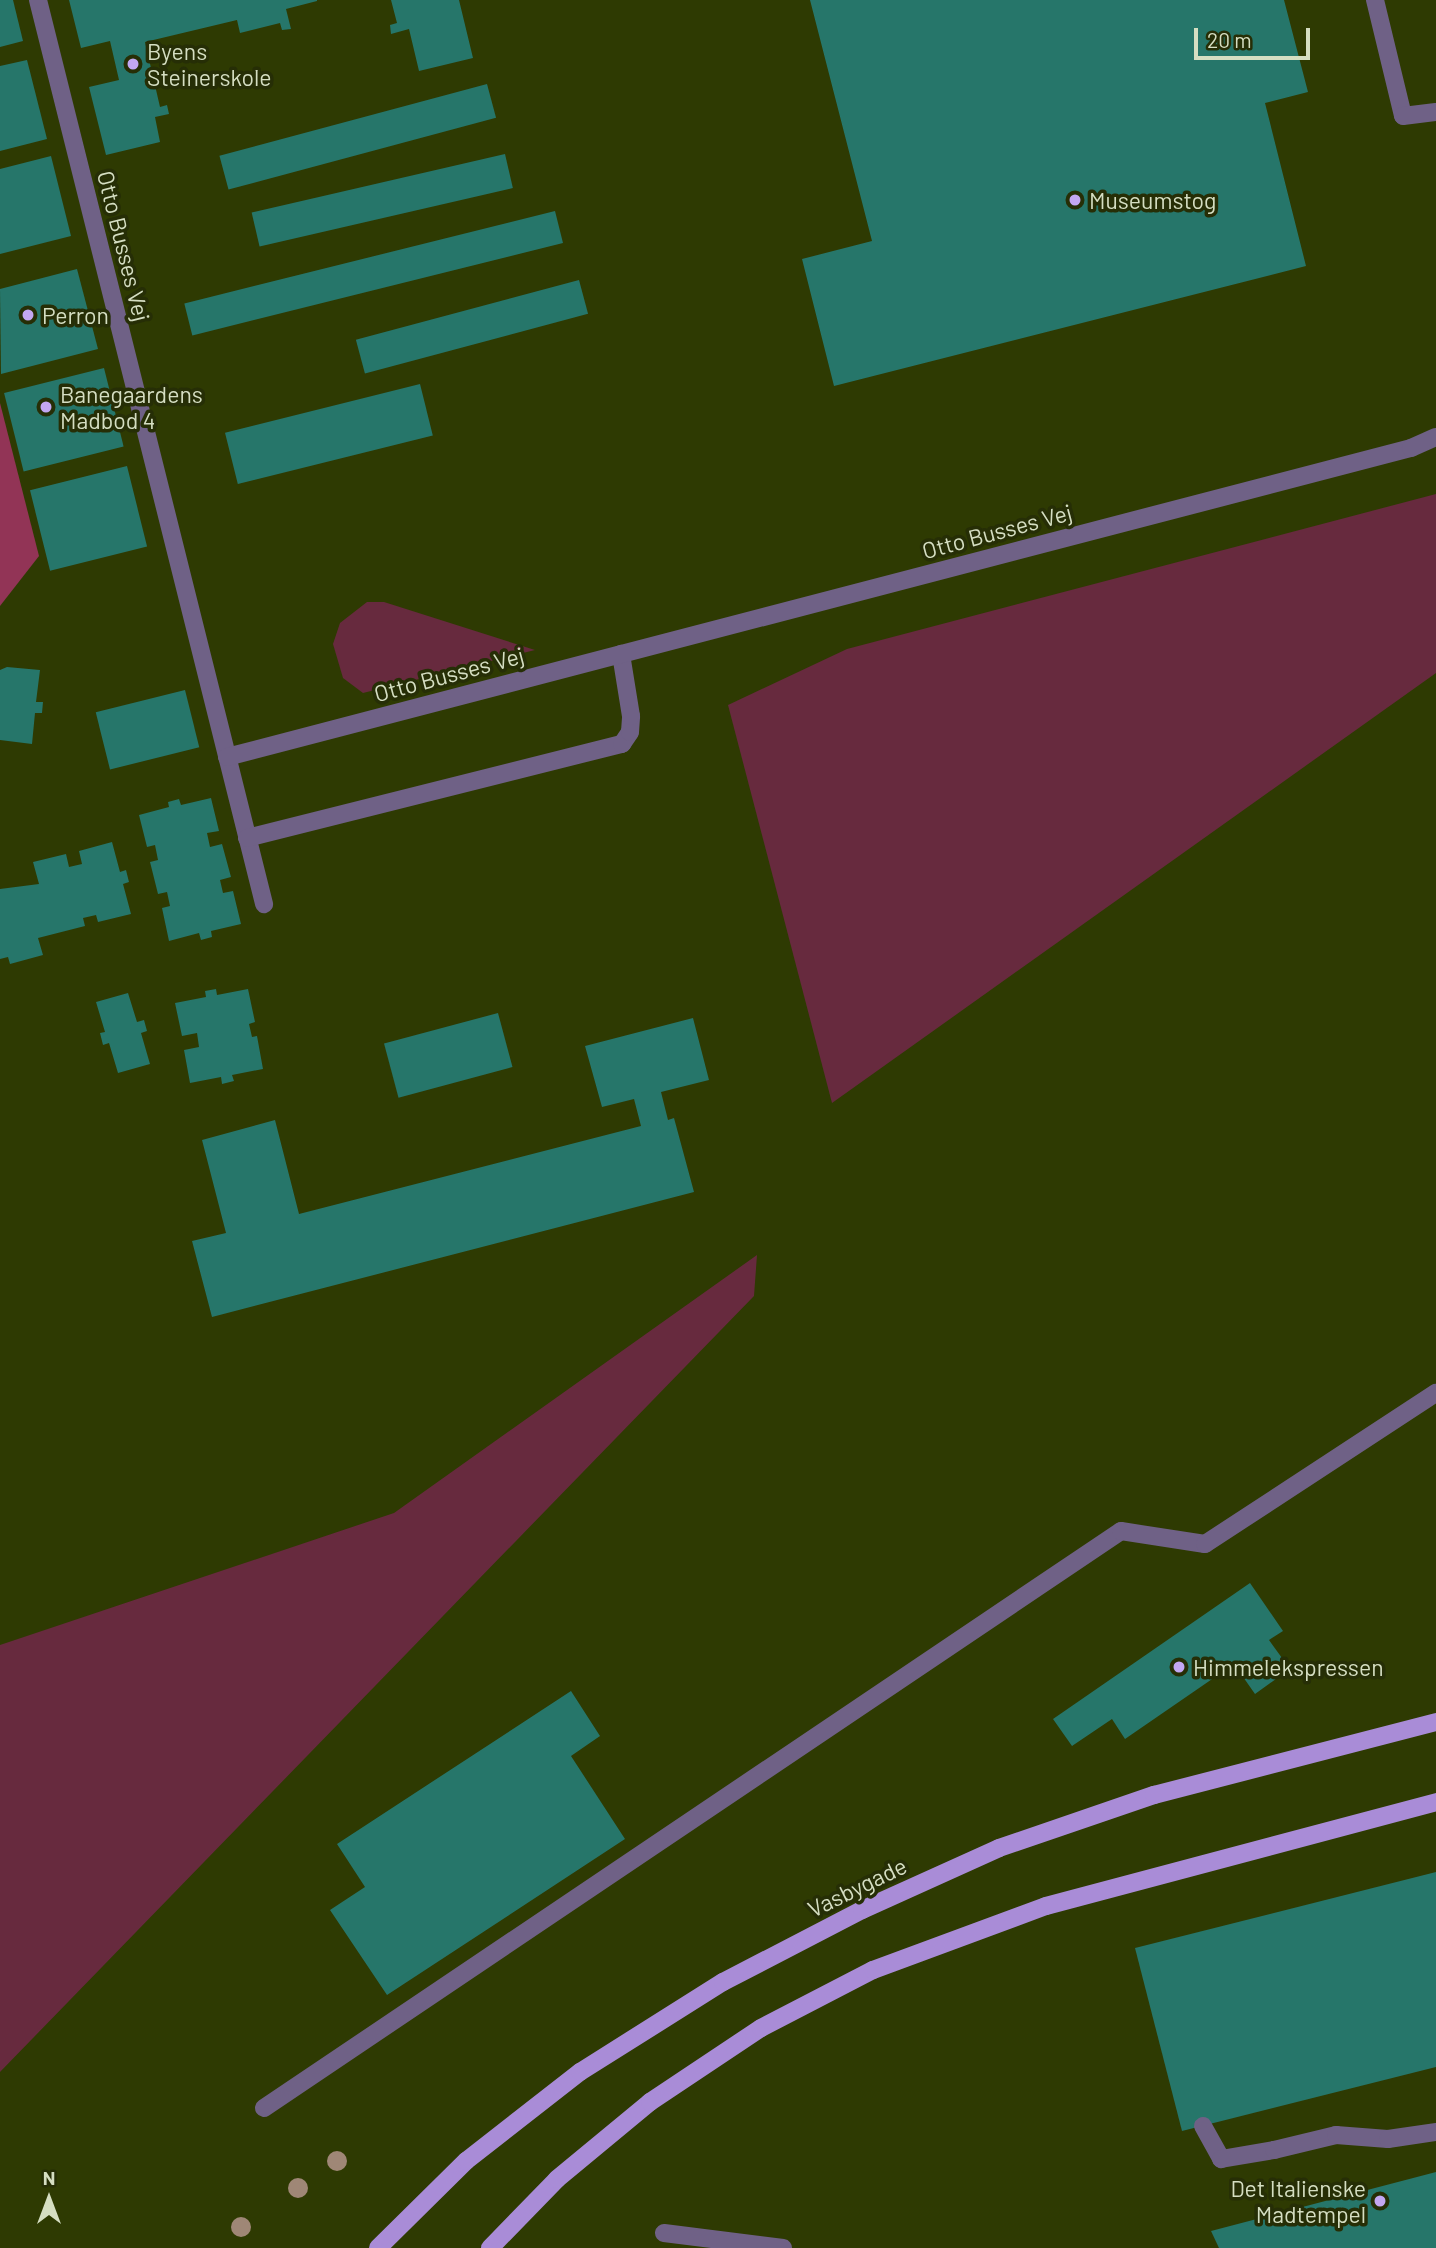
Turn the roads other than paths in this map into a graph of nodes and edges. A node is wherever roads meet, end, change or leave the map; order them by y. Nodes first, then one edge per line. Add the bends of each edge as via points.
1 (38, 0) edge
2 (1375, 0) edge
3 (1436, 112) edge
4 (1436, 437) edge
5 (621, 654) junction
6 (227, 757) junction
7 (247, 838) junction
8 (264, 904) dead end
9 (1436, 1392) edge
10 (1436, 1722) edge
11 (1436, 1802) edge
12 (264, 2108) dead end
13 (1203, 2126) dead end
14 (1436, 2132) edge
15 (664, 2233) dead end
16 (378, 2248) edge
17 (490, 2248) edge
18 (782, 2248) edge

1 - 6 street, Otto Busses Vej
2 - 3 street via 1403,116
4 - 5 street, Otto Busses Vej via 1411,448
5 - 6 street, Otto Busses Vej
5 - 7 street via 631,716 630,732 622,744
6 - 7 street
7 - 8 street
9 - 12 street via 1205,1544 1121,1531
10 - 16 main road, Vasbygade via 1154,1795 999,1848 862,1910 723,1982 580,2072 466,2161
11 - 17 main road via 1046,1906 873,1970 761,2028 650,2102 557,2179
13 - 14 street via 1221,2159 1336,2135 1388,2139
15 - 18 street

